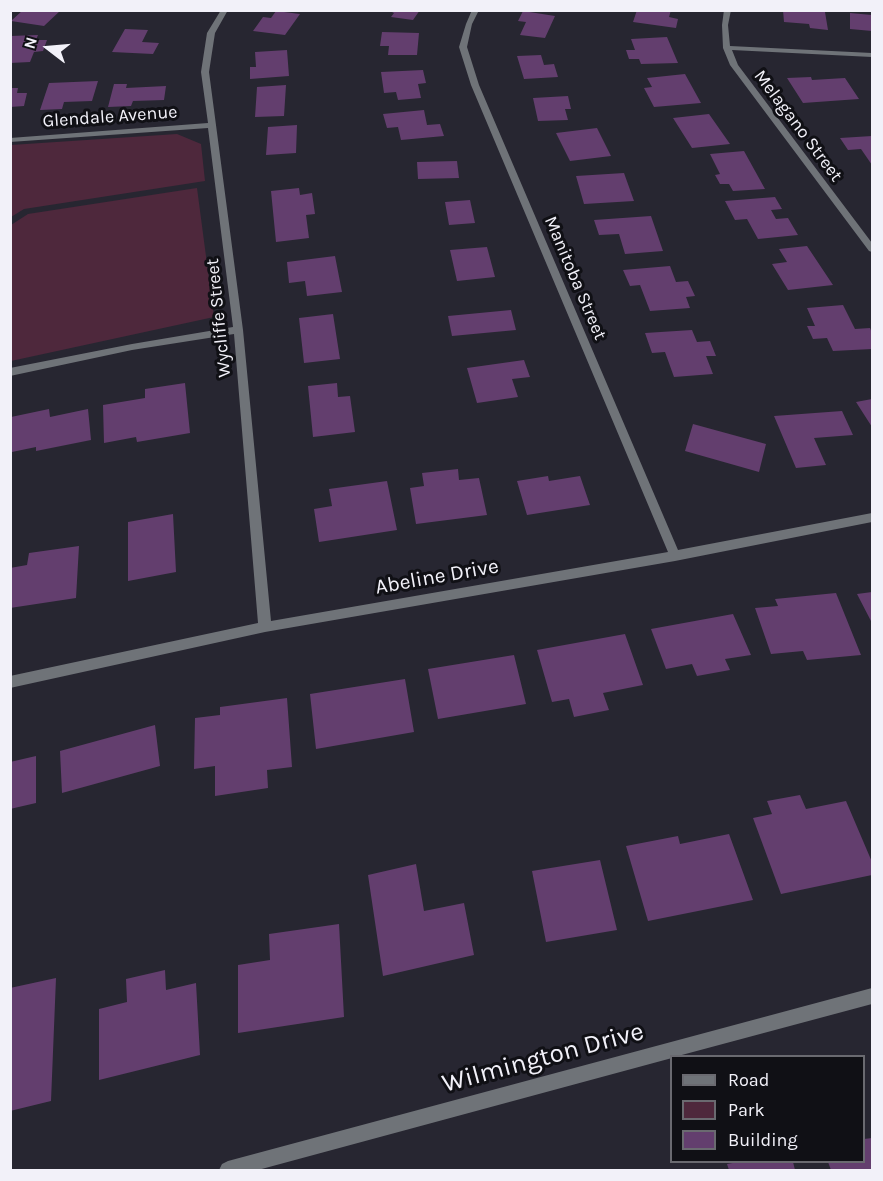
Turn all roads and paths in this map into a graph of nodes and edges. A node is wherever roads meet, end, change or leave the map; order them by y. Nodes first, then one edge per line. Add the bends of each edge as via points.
1 (225, 10) edge
2 (476, 10) edge
3 (728, 10) edge
4 (727, 48) junction
5 (873, 55) edge
6 (212, 125) junction
7 (10, 140) edge
8 (873, 249) edge
9 (238, 330) junction
10 (10, 372) edge
11 (873, 518) edge
12 (675, 556) junction
13 (265, 627) junction
14 (10, 682) edge
15 (873, 996) edge
16 (228, 1170) edge

1 - 6 street, Wycliffe Street via 211,33 205,72
2 - 12 street, Manitoba Street via 463,47 475,85
3 - 4 street, Melagano Street
4 - 5 street
4 - 8 street, Melagano Street via 734,65
6 - 7 street, Glendale Avenue
6 - 9 street, Wycliffe Street
9 - 10 street
9 - 13 street, Wycliffe Street
11 - 12 street, Abeline Drive
12 - 13 street, Abeline Drive
13 - 14 street, Abeline Drive
15 - 16 street, Wilmington Drive

